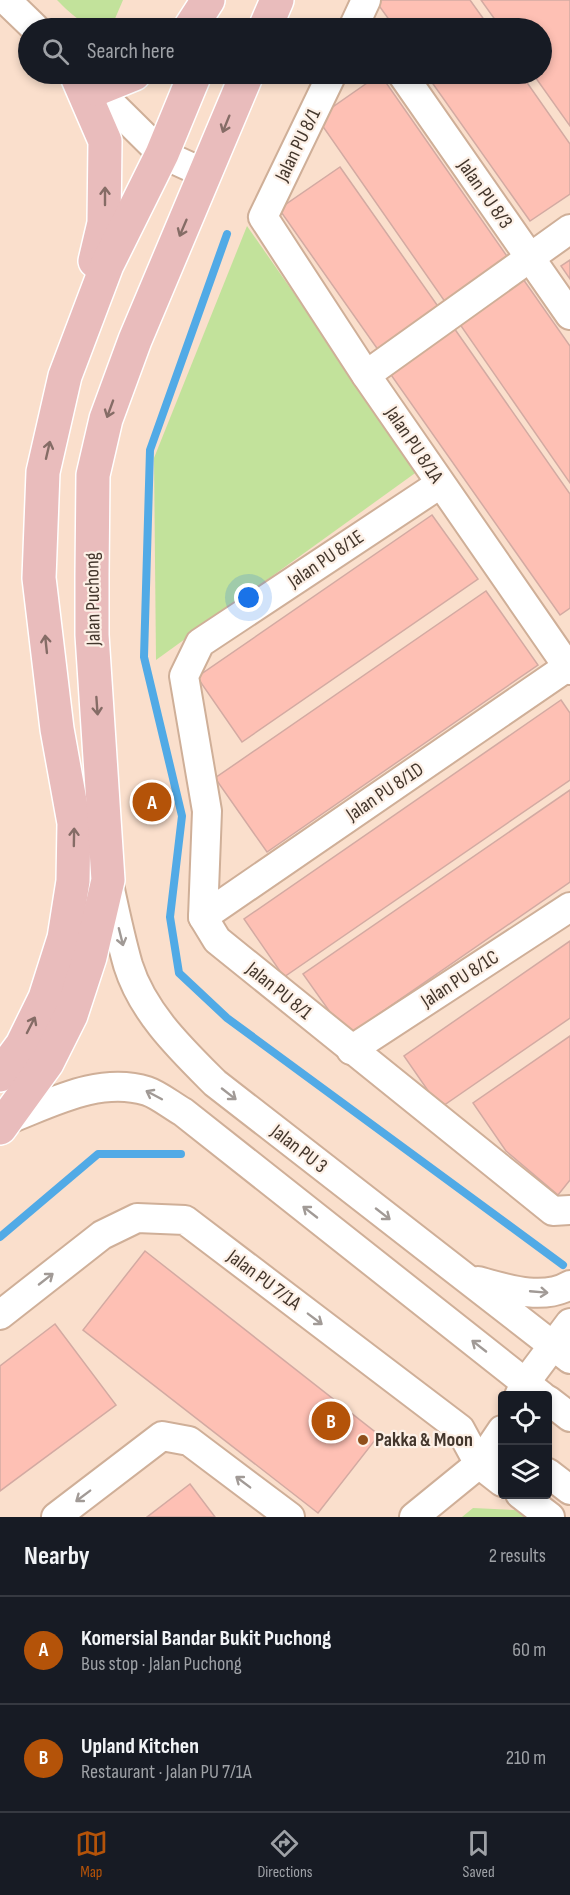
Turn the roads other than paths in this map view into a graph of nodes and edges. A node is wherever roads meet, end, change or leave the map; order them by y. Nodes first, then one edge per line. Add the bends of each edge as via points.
1 (6, 0) edge
2 (208, 0) edge
3 (225, 0) edge
4 (277, 0) edge
5 (25, 18) edge
6 (196, 18) edge
7 (217, 18) edge
8 (270, 18) edge
9 (86, 84) edge
10 (89, 84) edge
11 (191, 84) edge
12 (243, 84) edge
13 (327, 84) edge
14 (409, 84) edge
15 (162, 154) junction
16 (206, 174) junction
17 (263, 217) joint
18 (570, 230) edge
19 (530, 259) junction
20 (570, 315) edge
21 (366, 375) junction
22 (65, 376) junction
23 (440, 484) junction
24 (569, 667) edge
25 (108, 880) junction
26 (570, 907) edge
27 (203, 917) junction
28 (351, 1050) junction
29 (0, 1075) edge
30 (4, 1124) edge
31 (568, 1211) edge
32 (465, 1277) junction
33 (570, 1285) edge
34 (0, 1315) edge
35 (570, 1323) edge
36 (562, 1352) edge
37 (529, 1391) edge
38 (552, 1403) edge
39 (570, 1417) edge
40 (460, 1429) junction
41 (498, 1434) edge
42 (498, 1440) edge
43 (479, 1464) junction
44 (552, 1476) edge
45 (498, 1479) edge
46 (570, 1490) edge
47 (527, 1499) edge
48 (56, 1517) edge
49 (290, 1517) edge
50 (414, 1517) edge
51 (550, 1517) edge

1 - 5 street
2 - 6 main road
3 - 7 main road
4 - 8 main road
22 -> 9 main road via 104,223 105,141
10 - 15 street
11 - 15 main road
12 -> 16 main road, Jalan Puchong
13 - 17 street, Jalan PU 8/1
14 - 19 street, Jalan PU 8/3
15 - 16 street
15 - 22 main road via 107,265
16 -> 25 main road, Jalan Puchong via 135,340 106,419 93,475 92,634
17 - 21 street, Jalan PU 8/1A
18 - 19 street
19 - 20 street, Jalan PU 8/3
19 - 21 street
21 - 23 street, Jalan PU 8/1A
29 -> 22 main road via 22,1045 45,998 64,938 73,881 74,823 39,578 43,472
23 - 24 street, Jalan PU 8/1A
23 - 27 street, Jalan PU 8/1E via 200,642 189,662 183,676 207,811
24 - 27 street, Jalan PU 8/1D
25 - 30 main road, Jalan Puchong via 71,1015 47,1063
25 -> 32 street, Jalan PU 3 via 129,967 150,1010 175,1042 215,1083
26 - 28 street, Jalan PU 8/1C
27 - 28 street, Jalan PU 8/1 via 217,940
28 - 31 street, Jalan PU 8/1 via 553,1211
37 -> 30 street via 183,1112 147,1091 82,1090
32 -> 33 street via 509,1290 555,1294
32 - 36 street, Jalan PU 3
34 -> 40 street, Jalan PU 7/1A via 102,1236 136,1218 185,1220
35 - 36 street
36 - 37 street
38 - 39 street
40 - 41 street
40 - 43 street, Jalan PU 7/1A
42 - 43 street
43 - 45 street, Jalan PU 7/1A
43 - 50 street
44 - 46 street
47 - 51 street
49 -> 48 street via 189,1441 162,1436

